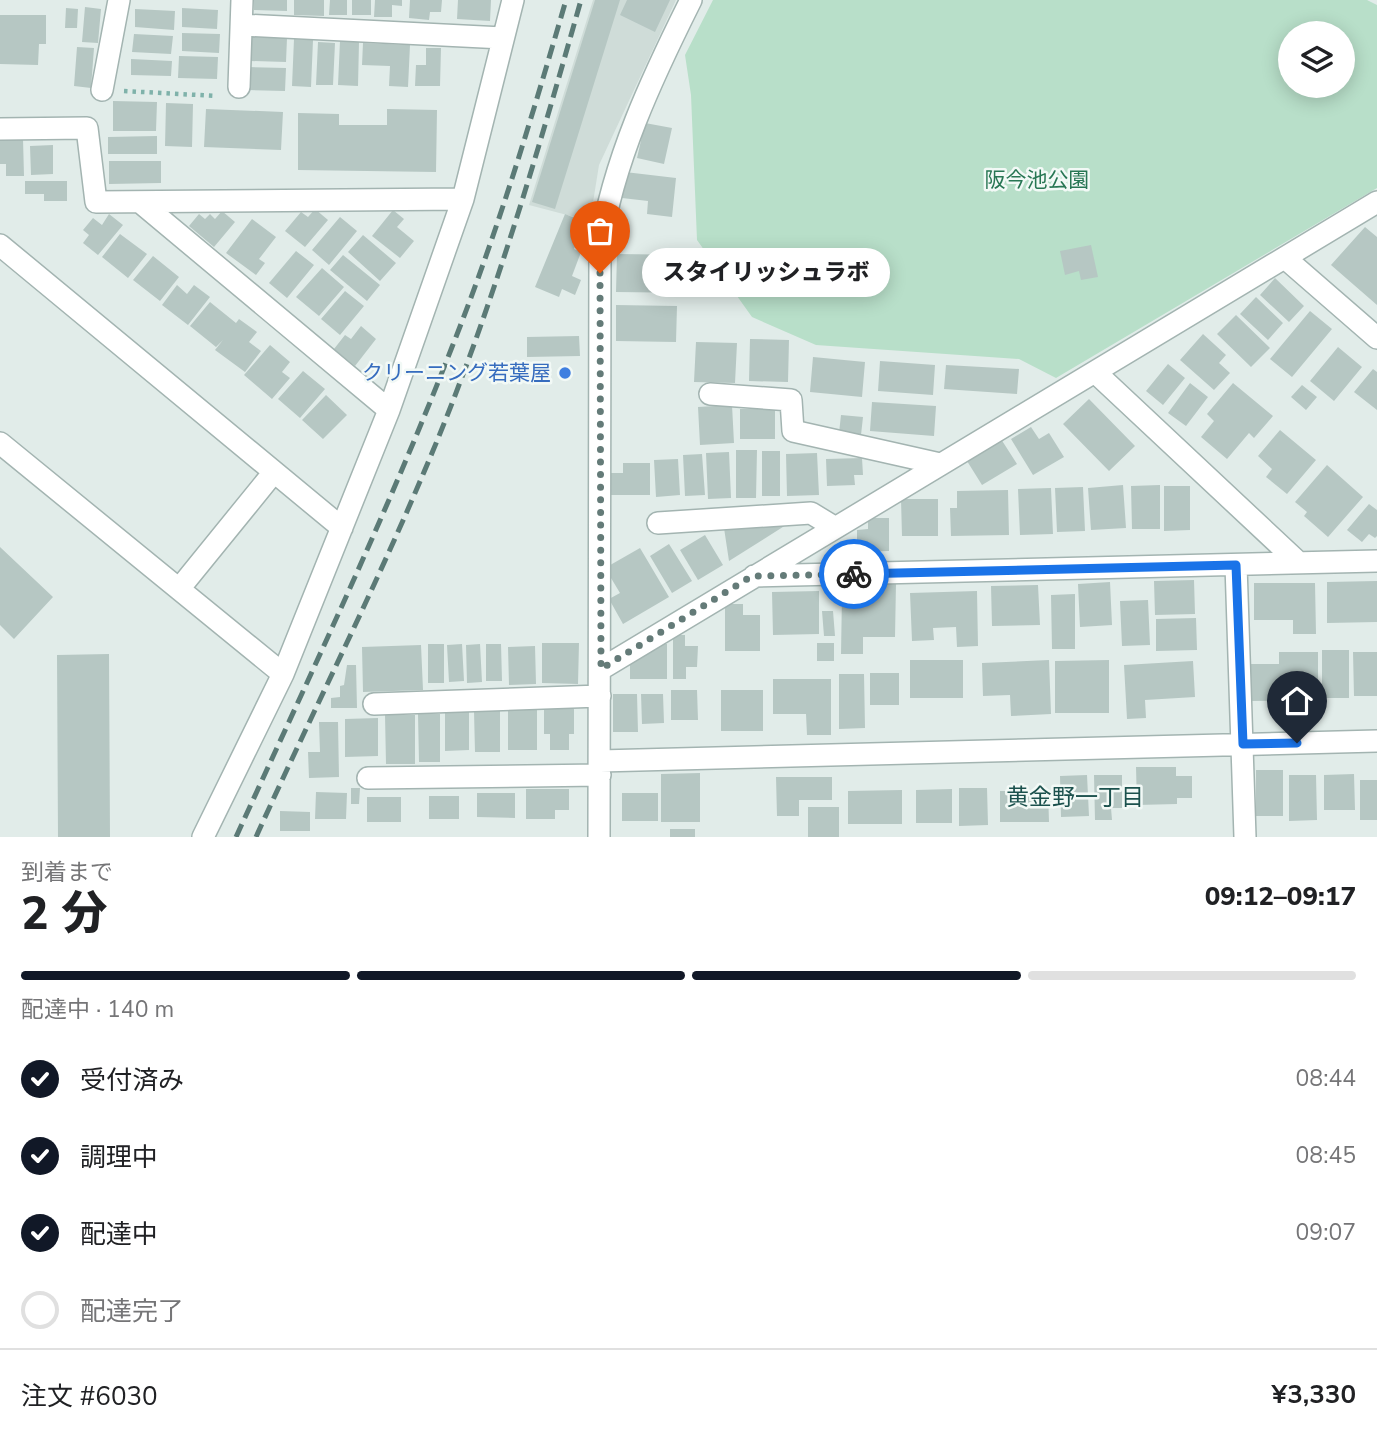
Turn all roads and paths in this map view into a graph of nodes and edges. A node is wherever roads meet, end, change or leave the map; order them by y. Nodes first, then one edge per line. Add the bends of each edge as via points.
1 (111, 0) edge
2 (119, 0) edge
3 (242, 0) edge
4 (513, 0) edge
5 (691, 0) edge
6 (243, 25) junction
7 (503, 38) junction
8 (239, 87) joint
9 (102, 90) joint
10 (0, 129) edge
11 (463, 199) junction
12 (140, 202) junction
13 (1377, 202) edge
14 (0, 244) edge
15 (1285, 258) junction
16 (1377, 338) edge
17 (1095, 372) junction
18 (710, 394) dead end
19 (389, 410) junction
20 (0, 443) edge
21 (940, 464) junction
22 (274, 472) junction
23 (658, 523) dead end
24 (834, 527) junction
25 (342, 528) junction
26 (1377, 561) edge
27 (1299, 563) junction
28 (1236, 565) junction
29 (752, 576) junction
30 (178, 589) junction
31 (601, 669) junction
32 (283, 674) junction
33 (600, 696) junction
34 (374, 704) dead end
35 (1377, 741) edge
36 (1243, 744) junction
37 (600, 768) junction
38 (368, 778) dead end
39 (203, 837) edge
40 (599, 837) edge
41 (1245, 837) edge

1 - 2 street
2 - 9 street
3 - 6 street
4 - 7 street
5 - 31 street via 615,178 600,247
6 - 7 street
6 - 8 street
7 - 11 street
8 - 9 path via 235,97
10 - 12 street via 88,128 96,202
11 - 12 street
11 - 19 street
12 - 19 street
13 - 15 street
14 - 22 street
15 - 16 street
15 - 17 street
17 - 21 street
17 - 27 street
18 - 21 street via 791,400 793,431
19 - 25 street
20 - 30 street
21 - 24 street
22 - 25 street
22 - 30 street
23 - 24 street via 811,513
24 - 29 street
25 - 32 street
26 - 27 street
27 - 28 street
28 - 29 street
28 - 36 street
29 - 31 street
30 - 32 street
31 - 33 street
32 - 39 street
33 - 34 street
33 - 37 street
35 - 36 street
36 - 37 street
36 - 41 street
37 - 38 street
37 - 40 street

